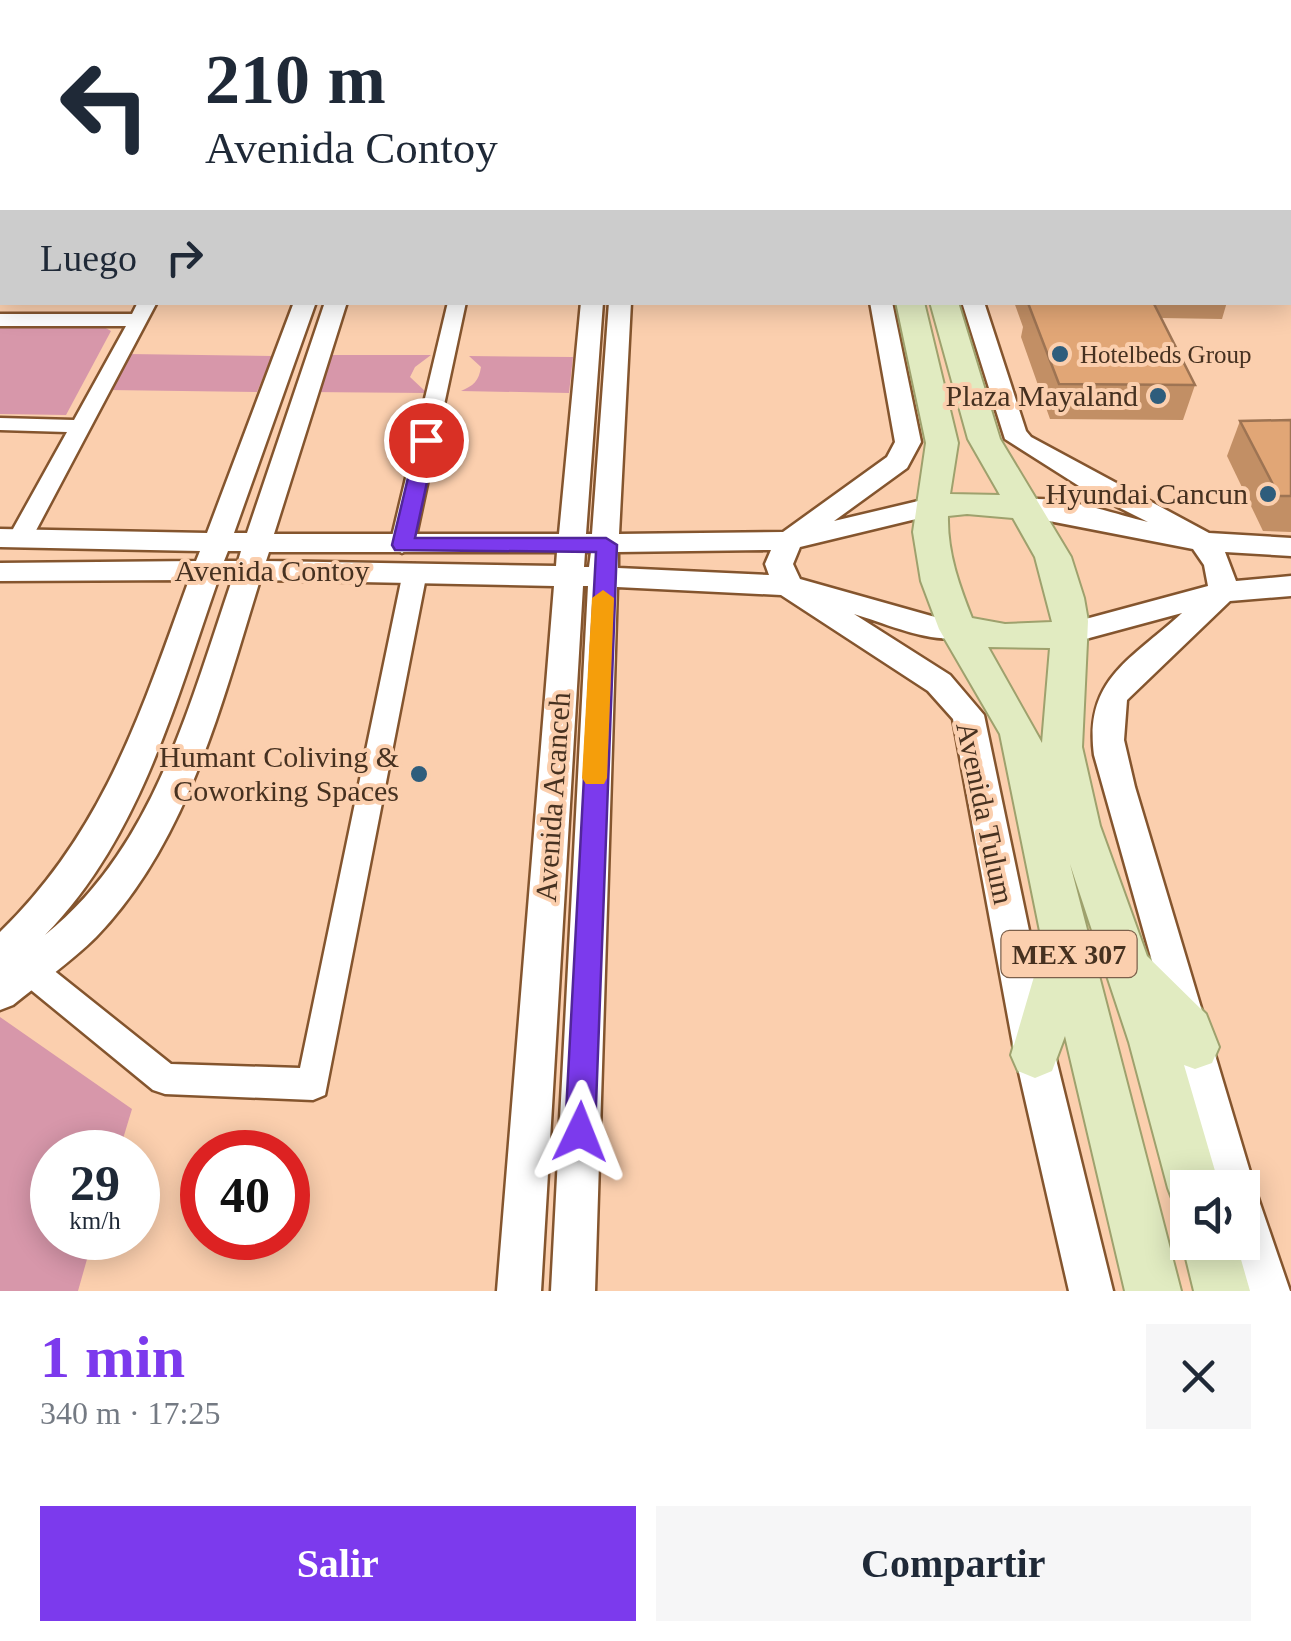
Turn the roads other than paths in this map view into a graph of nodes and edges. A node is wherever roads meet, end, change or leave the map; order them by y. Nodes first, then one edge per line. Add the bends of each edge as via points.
1 (304, 305) edge
2 (335, 305) edge
3 (456, 305) edge
4 (592, 305) edge
5 (620, 305) edge
6 (882, 305) edge
7 (945, 305) edge
8 (974, 305) edge
9 (906, 308) edge
10 (144, 311) edge
11 (0, 320) edge
12 (984, 344) junction
13 (970, 401) junction
14 (0, 424) edge
15 (82, 426) junction
16 (931, 507) junction
17 (1023, 508) junction
18 (10, 538) edge
19 (789, 541) junction
20 (1202, 542) junction
21 (402, 545) junction
22 (1291, 546) edge
23 (212, 556) junction
24 (252, 557) junction
25 (570, 560) junction
26 (605, 561) junction
27 (415, 572) junction
28 (1, 573) edge
29 (788, 586) junction
30 (1291, 586) edge
31 (1222, 592) junction
32 (958, 629) junction
33 (1067, 634) junction
34 (1066, 945) junction
35 (1, 954) edge
36 (1124, 961) junction
37 (31, 971) junction
38 (0, 993) edge
39 (1195, 1047) junction
40 (1034, 1054) junction
41 (1189, 1170) edge
42 (1232, 1170) edge
43 (1214, 1260) edge
44 (1258, 1260) edge
45 (519, 1291) edge
46 (573, 1291) edge
47 (1091, 1291) edge
48 (1152, 1291) edge
49 (1222, 1291) edge
50 (1268, 1291) edge

1 - 23 street
2 - 24 street
3 - 21 street
4 - 25 street, Avenida Acanceh
5 - 26 street, Avenida Acanceh
6 - 19 street via 908,442 898,462
7 - 13 main road
8 - 12 street
9 - 16 main road via 942,443
10 - 11 street
10 - 15 street
12 - 13 main road via 973,366
12 - 20 street via 1009,426 1022,442
13 - 17 main road
14 - 15 street
15 - 18 street
16 - 17 main road
16 - 19 street, Avenida Contoy
16 - 32 main road, Avenida Tulum via 939,581
17 - 20 street
17 - 33 main road via 1053,557 1066,598
18 - 23 street, Avenida Contoy
19 - 26 street, Avenida Contoy
19 - 29 street via 778,564
20 - 22 street
20 - 31 street via 1216,562
21 - 24 street, Avenida Contoy
21 - 25 street, Avenida Contoy
23 - 24 street, Avenida Contoy
23 - 28 street, Avenida Contoy
23 - 35 street via 180,660 115,813 89,859
24 - 27 street, Avenida Contoy
24 - 37 street via 163,815 83,926
25 - 26 street, Avenida Contoy
25 - 27 street, Avenida Contoy
25 - 45 street, Avenida Acanceh
26 - 29 street, Avenida Contoy
26 - 46 street, Avenida Acanceh
27 - 37 street via 314,1084 165,1079
29 - 32 street, Avenida Contoy
29 - 40 street, Avenida Tulum via 939,683 968,715
30 - 31 street
31 - 33 street
31 - 39 street via 1107,708 1113,763
32 - 33 main road via 1006,637
32 - 34 main road, Avenida Tulum / MEX 307 via 1020,733
33 - 36 main road, MEX 307 via 1062,747 1078,826
34 - 40 main road
34 - 48 main road, Avenida Tulum / MEX 307
36 - 39 main road via 1190,1030
36 - 41 main road, MEX 307
37 - 38 street
39 - 42 street
40 - 47 street, Avenida Tulum
43 - 49 main road
44 - 50 street

